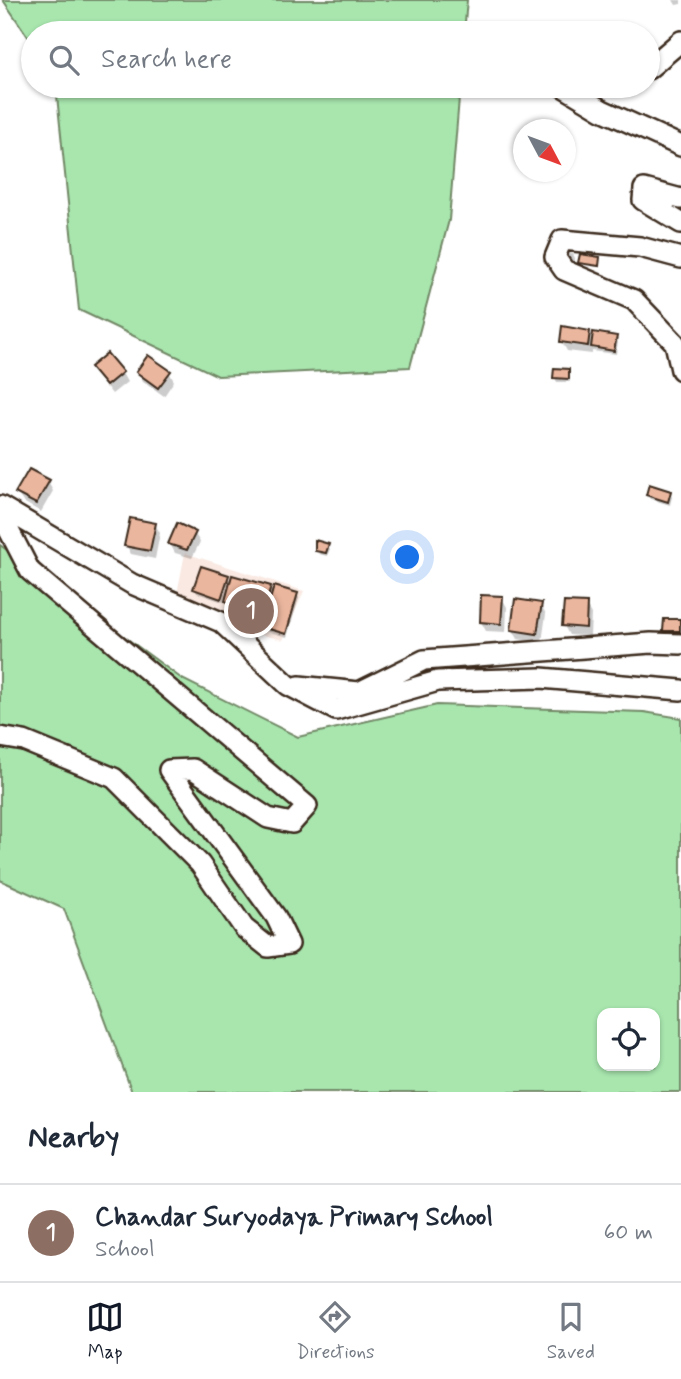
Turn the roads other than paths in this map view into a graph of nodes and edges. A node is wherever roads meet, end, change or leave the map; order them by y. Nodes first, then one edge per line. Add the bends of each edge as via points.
1 (681, 41) edge
2 (660, 59) edge
3 (582, 98) edge
4 (681, 146) edge
5 (681, 199) edge
6 (681, 223) edge
7 (681, 258) edge
8 (681, 370) edge
9 (0, 506) edge
10 (0, 513) edge
11 (681, 644) edge
12 (288, 685) junction
13 (681, 690) edge
14 (0, 737) edge

1 - 2 street
3 - 4 street
5 - 6 street via 644,189 643,200
7 - 8 street via 640,247 562,240 555,257 564,270 634,300 675,343
9 - 12 street via 132,584 220,622
10 - 14 street via 30,571 307,806 292,823 268,818 193,769 169,771 276,917 289,944 268,947 244,928 200,864 114,778 24,741
11 - 12 street via 425,660 359,692
12 - 13 street via 336,710 438,681 541,678

